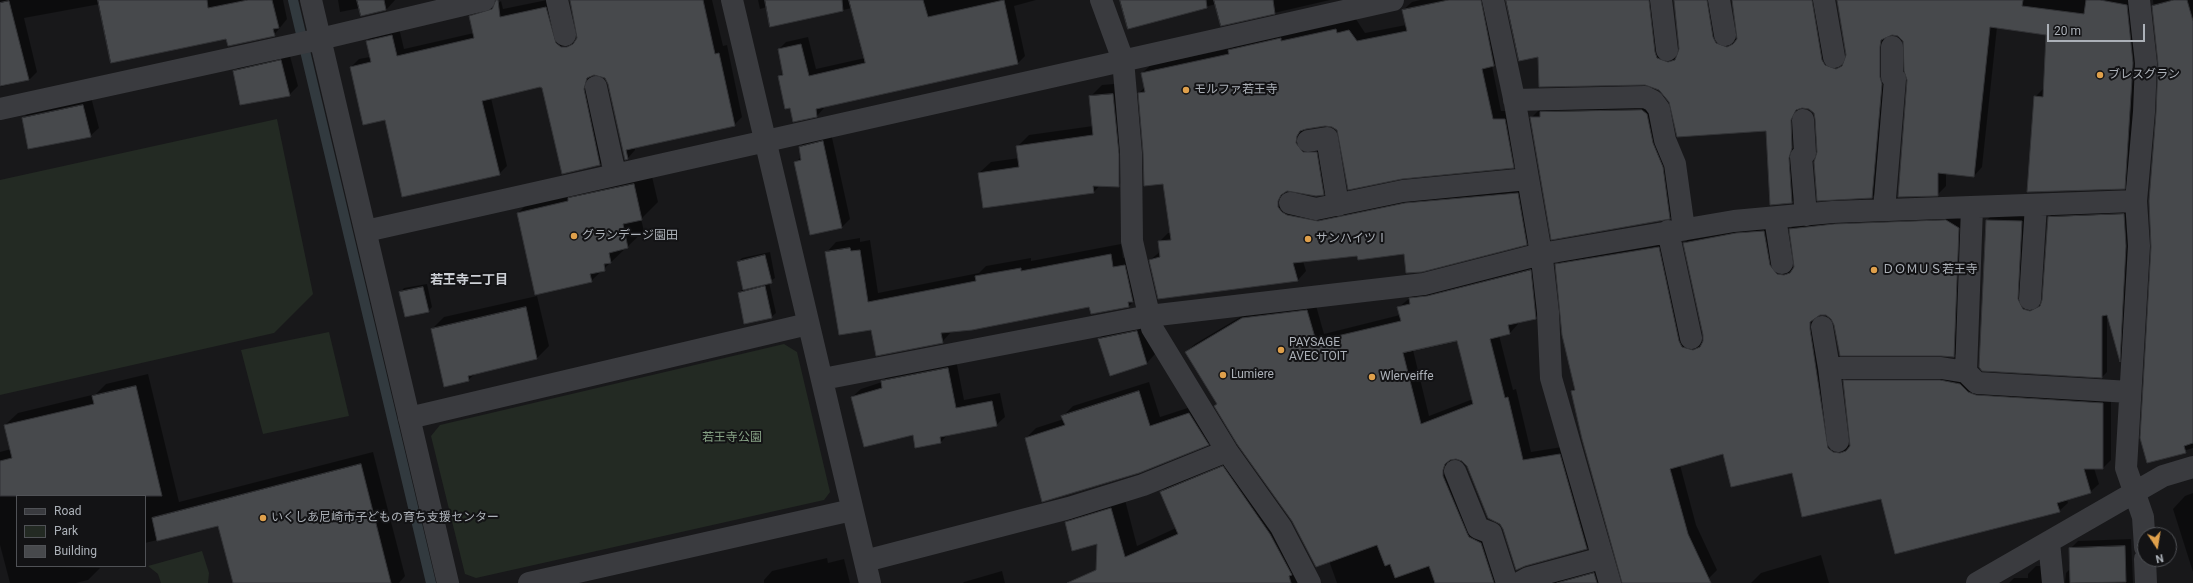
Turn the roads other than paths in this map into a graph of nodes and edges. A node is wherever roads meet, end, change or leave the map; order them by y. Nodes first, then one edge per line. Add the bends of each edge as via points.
1 (311, 0) edge
2 (484, 0) edge
3 (557, 0) edge
4 (732, 0) edge
5 (1101, 0) edge
6 (1393, 0) edge
7 (1492, 0) edge
8 (1661, 0) edge
9 (1719, 0) edge
10 (1824, 0) edge
11 (2139, 0) edge
12 (565, 35) dead end
13 (1725, 35) dead end
14 (309, 41) junction
15 (1892, 47) dead end
16 (1667, 50) dead end
17 (1834, 57) dead end
18 (1123, 60) junction
19 (596, 87) dead end
20 (1514, 100) junction
21 (0, 109) edge
22 (1803, 120) dead end
23 (765, 140) junction
24 (1308, 141) dead end
25 (615, 174) junction
26 (1528, 179) junction
27 (2136, 201) junction
28 (1290, 203) dead end
29 (1338, 204) junction
30 (2036, 205) junction
31 (1972, 208) junction
32 (1884, 210) junction
33 (1806, 215) junction
34 (1775, 218) junction
35 (1676, 230) junction
36 (366, 231) junction
37 (1540, 254) junction
38 (1782, 263) dead end
39 (2030, 299) dead end
40 (1149, 316) junction
41 (808, 324) junction
42 (1822, 327) dead end
43 (1691, 338) dead end
44 (1829, 368) junction
45 (1966, 372) junction
46 (823, 380) junction
47 (2130, 392) junction
48 (409, 418) junction
49 (1838, 441) dead end
50 (1227, 451) junction
51 (2193, 467) edge
52 (1455, 471) dead end
53 (2134, 493) junction
54 (852, 510) junction
55 (2144, 527) edge
56 (2049, 542) junction
57 (1602, 558) junction
58 (865, 561) junction
59 (2145, 567) edge
60 (448, 583) edge
61 (529, 583) edge
62 (870, 583) edge
63 (1310, 583) edge
64 (1506, 583) edge
65 (1519, 583) edge
66 (1610, 583) edge
67 (1977, 583) edge
68 (2052, 583) edge
69 (2146, 583) edge

1 - 14 street
2 - 14 street
3 - 12 street
4 - 23 street
5 - 18 street
6 - 18 street
7 - 20 street
8 - 16 street
9 - 13 street
10 - 17 street
11 - 27 street via 2146,63
14 - 21 street
14 - 36 street
15 - 32 street via 1894,79
18 - 23 street
18 - 40 street via 1131,153 1132,241
19 - 25 street
20 - 26 street
20 - 35 street via 1645,97 1653,101 1659,109 1665,140 1675,164
22 - 33 street via 1805,152 1801,157
23 - 25 street
23 - 41 street
24 - 29 street via 1327,138
25 - 36 street
26 - 29 street via 1403,191
26 - 37 street
27 - 30 street
27 - 47 street via 2140,246
28 - 29 street via 1316,209
30 - 31 street
30 - 39 street
31 - 32 street
31 - 45 street
32 - 33 street
33 - 34 street
34 - 35 street
34 - 38 street
35 - 37 street
35 - 43 street
36 - 48 street
37 - 40 street via 1398,289
37 - 57 street via 1548,312 1551,378
40 - 46 street
40 - 50 street via 1156,337
41 - 46 street
41 - 48 street
42 - 44 street
44 - 45 street via 1941,368
44 - 49 street
45 - 47 street via 1977,383
46 - 54 street
47 - 53 street via 2126,468
48 - 60 street
50 - 58 street via 1143,485 1069,508
50 - 63 street via 1281,527
51 - 53 street via 2163,476
52 - 64 street via 1478,528 1492,533
53 - 55 street via 2143,517
53 - 56 street
54 - 58 street
54 - 61 street
56 - 67 street
56 - 68 street
57 - 65 street via 1528,578
57 - 66 street
58 - 62 street
59 - 69 street

